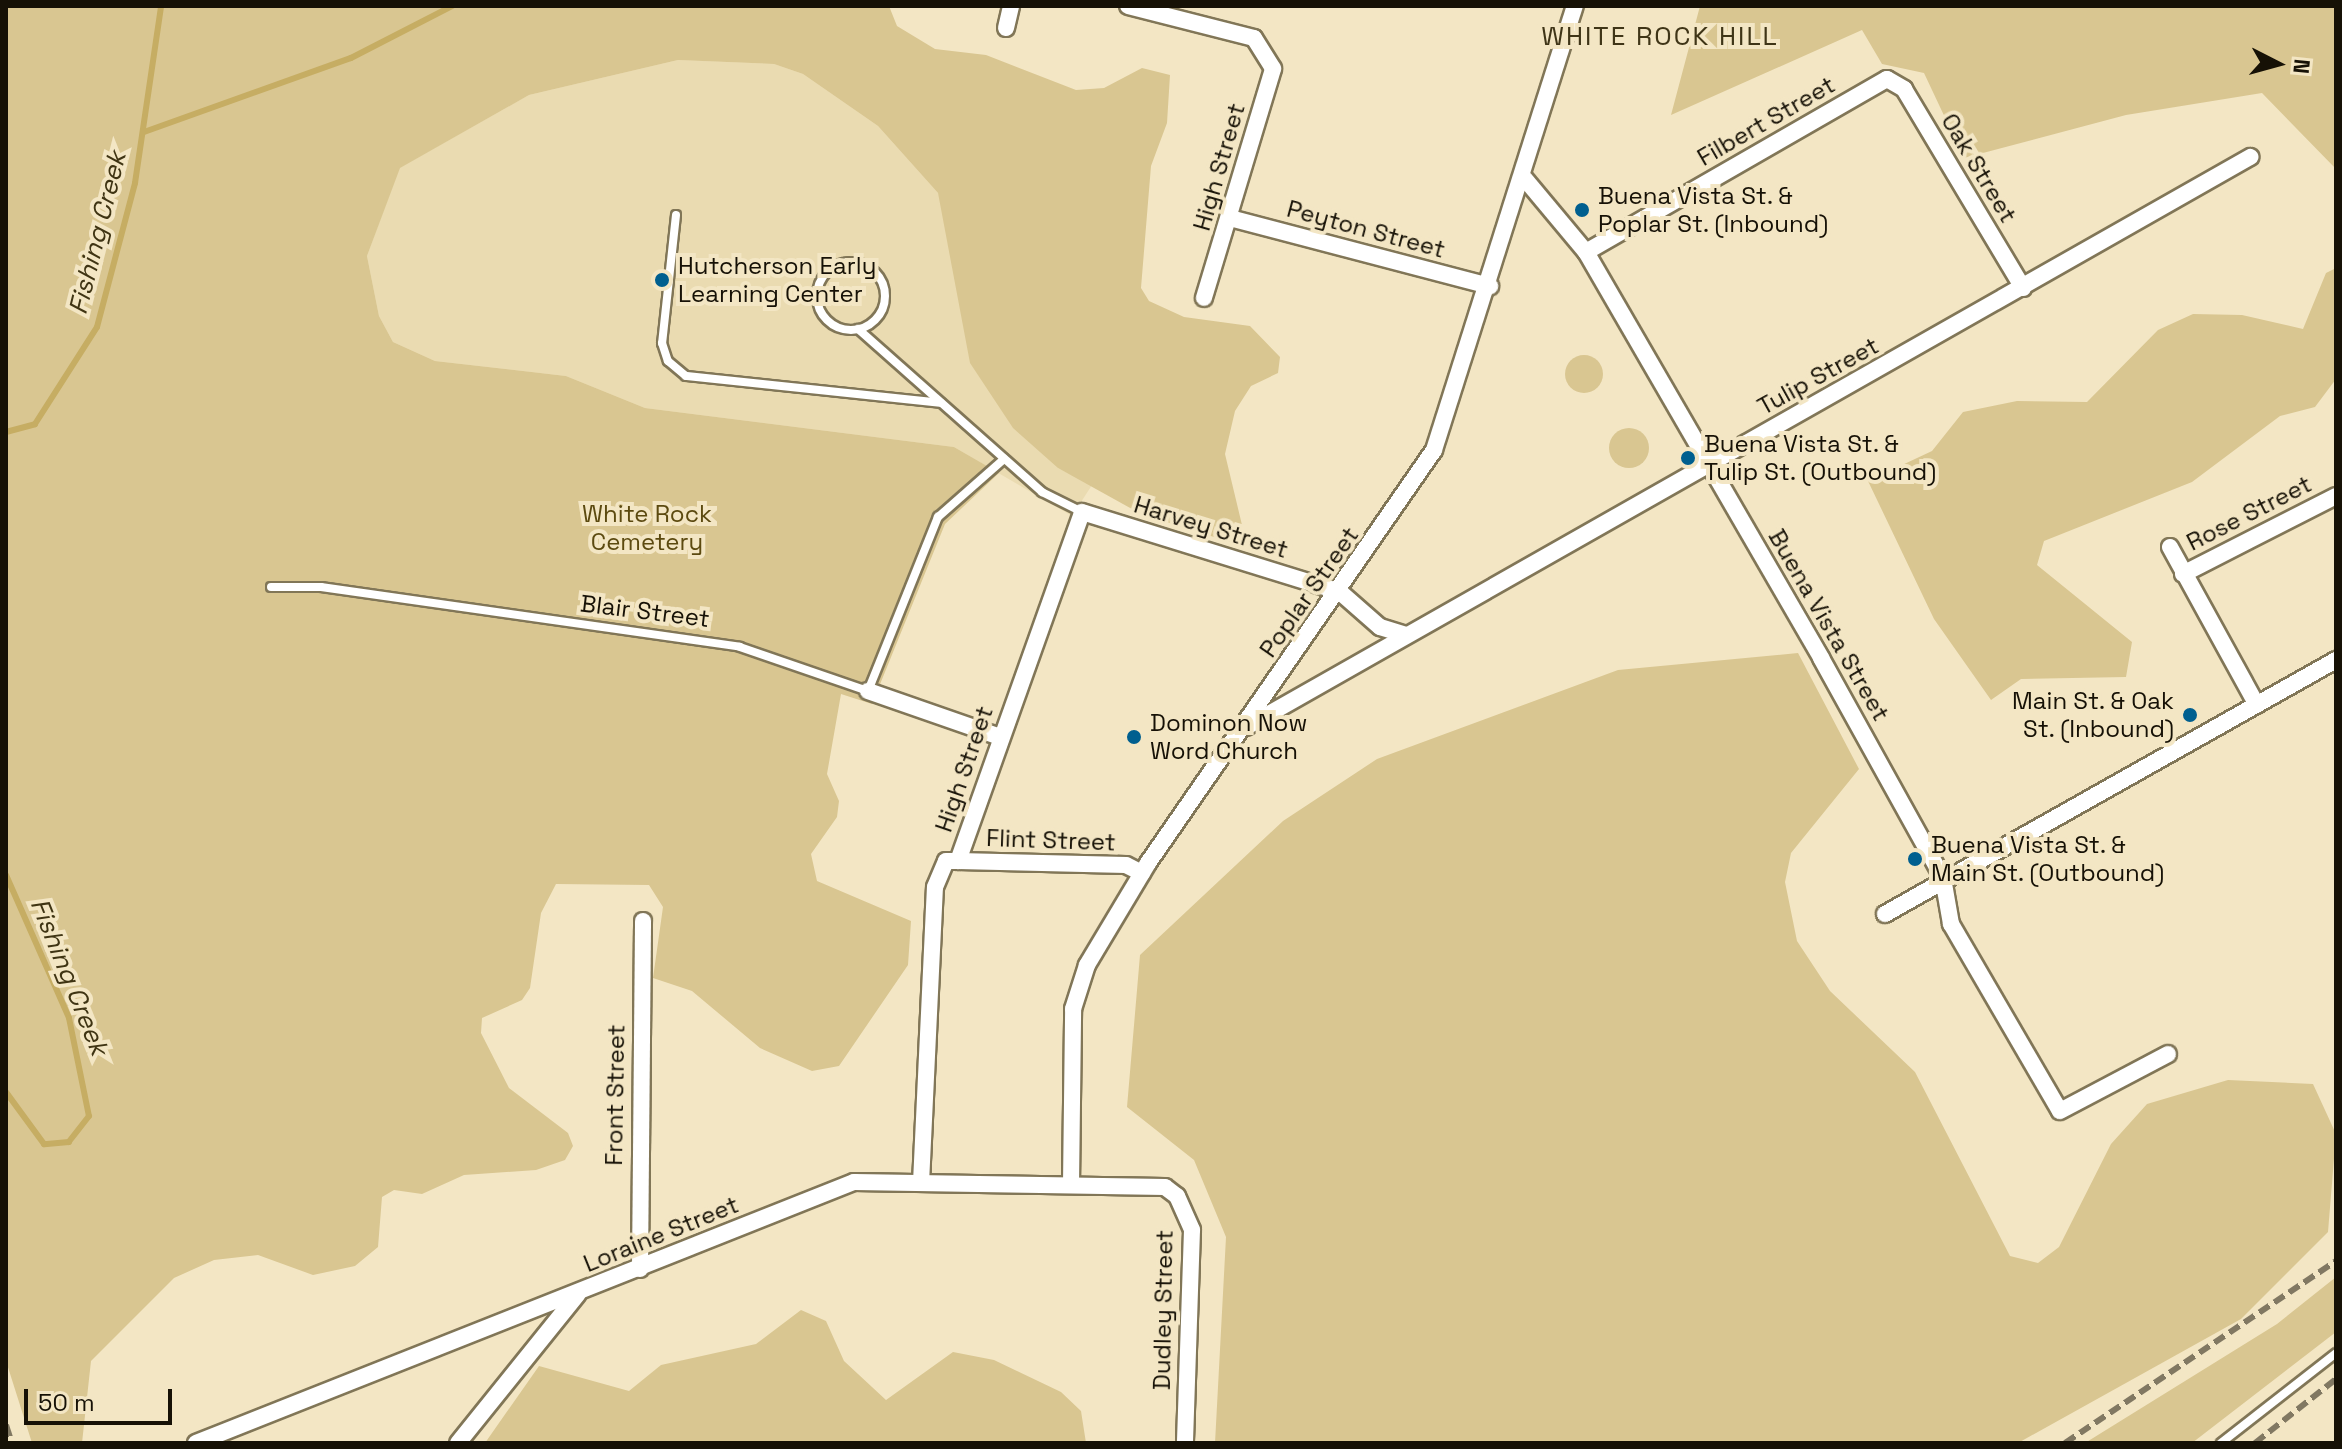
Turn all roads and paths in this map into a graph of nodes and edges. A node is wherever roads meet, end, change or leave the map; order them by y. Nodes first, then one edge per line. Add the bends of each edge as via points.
1 (1011, 6) edge
2 (1128, 6) edge
3 (1575, 6) edge
4 (1006, 28) dead end
5 (1887, 79) joint
6 (2250, 157) dead end
7 (1525, 179) junction
8 (676, 215) dead end
9 (1230, 218) junction
10 (1586, 252) junction
11 (1490, 286) junction
12 (2023, 288) junction
13 (1204, 298) dead end
14 (858, 329) junction
15 (941, 403) junction
16 (1004, 459) junction
17 (1710, 465) junction
18 (2336, 496) edge
19 (1082, 512) junction
20 (2170, 547) dead end
21 (2183, 574) junction
22 (271, 587) dead end
23 (1340, 592) junction
24 (1406, 635) junction
25 (2336, 660) edge
26 (868, 691) junction
27 (2257, 705) junction
28 (1241, 729) junction
29 (1000, 737) junction
30 (958, 861) junction
31 (1142, 873) junction
32 (1943, 878) junction
33 (1885, 914) dead end
34 (643, 921) dead end
35 (2168, 1054) dead end
36 (921, 1183) junction
37 (1071, 1184) junction
38 (1165, 1187) joint
39 (640, 1269) junction
40 (579, 1293) junction
41 (2336, 1353) edge
42 (196, 1443) edge
43 (458, 1443) edge
44 (1185, 1443) edge
45 (2221, 1443) edge

1 - 4 street
2 - 9 street, High Street via 1254,38 1267,50 1273,69
3 - 7 street, Poplar Street
5 - 10 street, Filbert Street
5 - 12 street, Oak Street via 1904,89
6 - 12 street, Tulip Street
7 - 10 street, Buena Vista Street
7 - 11 street, Poplar Street
8 - 15 lane via 662,343 668,361 686,376
9 - 11 street, Peyton Street
9 - 13 street, High Street
10 - 17 street, Buena Vista Street
11 - 23 street, Poplar Street via 1434,450
12 - 17 street, Tulip Street
14 - 14 lane via 877,318 884,288 872,270 842,263 818,287 820,310 836,326
14 - 15 lane
15 - 16 lane
16 - 19 lane via 1042,492
16 - 26 lane via 938,517
17 - 24 street, Tulip Street
17 - 32 street, Buena Vista Street
18 - 21 street, Rose Street
19 - 23 street, Harvey Street
19 - 29 street, High Street
20 - 21 street
21 - 27 street
22 - 26 lane, Blair Street via 321,587 740,647
23 - 24 street, Harvey Street via 1380,627
23 - 28 street, Poplar Street
24 - 28 street, Tulip Street
25 - 27 street
26 - 29 street, Blair Street
27 - 32 street
28 - 31 street, Poplar Street
29 - 30 street, High Street
30 - 31 street, Flint Street via 1126,865
30 - 36 street, High Street via 946,861 935,887
31 - 37 street, Poplar Street via 1087,965 1073,1009
32 - 33 street
32 - 35 street, Buena Vista Street via 1951,924 2060,1111
34 - 39 street, Front Street
36 - 37 street, Loraine Street
36 - 39 street, Loraine Street via 854,1182
37 - 38 street, Loraine Street
38 - 44 street, Dudley Street via 1187,1211 1192,1230
39 - 40 street, Loraine Street
40 - 42 street, Loraine Street
40 - 43 street
41 - 45 lane

